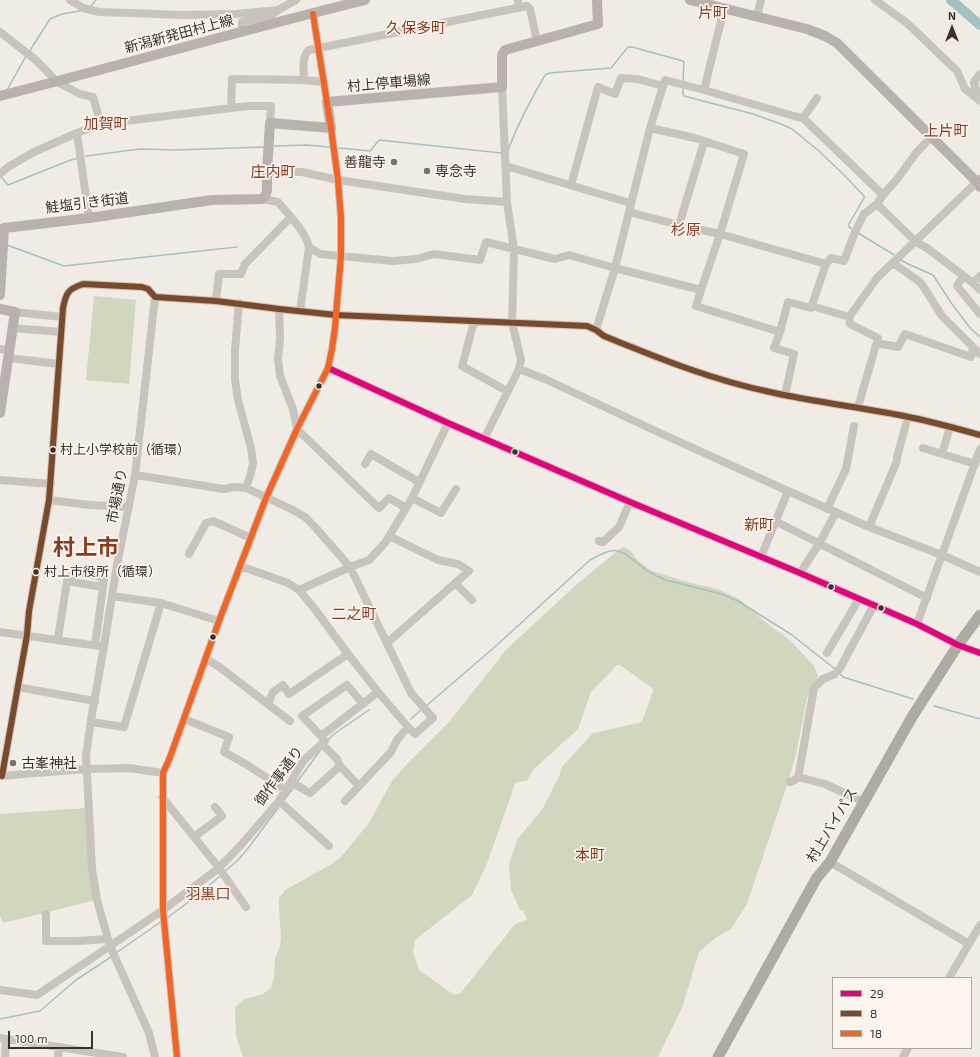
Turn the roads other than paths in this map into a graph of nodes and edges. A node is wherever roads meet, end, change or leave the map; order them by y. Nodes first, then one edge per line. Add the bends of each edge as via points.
1 (70, 0) edge
2 (296, 0) edge
3 (365, 0) edge
4 (597, 0) edge
5 (690, 0) edge
6 (761, 0) edge
7 (875, 0) edge
8 (518, 4) edge
9 (724, 9) junction
10 (278, 10) junction
11 (313, 14) junction
12 (757, 16) junction
13 (242, 31) junction
14 (1, 35) edge
15 (537, 41) junction
16 (318, 49) junction
17 (980, 74) edge
18 (304, 80) junction
19 (57, 82) junction
20 (324, 82) junction
21 (663, 86) junction
22 (502, 87) junction
23 (704, 90) junction
24 (980, 93) edge
25 (0, 96) edge
26 (817, 98) dead end
27 (980, 101) edge
28 (327, 102) junction
29 (231, 108) junction
30 (803, 118) junction
31 (270, 123) junction
32 (100, 124) junction
33 (331, 128) junction
34 (650, 128) junction
35 (77, 133) junction
36 (931, 137) junction
37 (704, 142) junction
38 (506, 166) junction
39 (267, 172) junction
40 (0, 174) edge
41 (338, 180) junction
42 (979, 182) edge
43 (571, 185) junction
44 (883, 195) junction
45 (262, 199) junction
46 (507, 202) junction
47 (630, 203) junction
48 (877, 204) junction
49 (629, 212) junction
50 (291, 217) junction
51 (89, 218) junction
52 (680, 225) junction
53 (2, 228) edge
54 (720, 234) junction
55 (916, 242) junction
56 (309, 247) junction
57 (1, 249) edge
58 (514, 249) junction
59 (341, 256) junction
60 (893, 263) junction
61 (826, 264) junction
62 (615, 268) junction
63 (963, 276) junction
64 (980, 276) edge
65 (974, 283) junction
66 (701, 290) junction
67 (980, 290) edge
68 (0, 295) edge
69 (155, 297) junction
70 (216, 301) junction
71 (239, 303) junction
72 (812, 306) junction
73 (0, 309) edge
74 (279, 309) junction
75 (300, 311) junction
76 (15, 312) junction
77 (980, 314) edge
78 (336, 315) junction
79 (62, 317) junction
80 (849, 317) junction
81 (474, 322) junction
82 (512, 323) junction
83 (13, 328) junction
84 (596, 330) junction
85 (61, 332) junction
86 (780, 332) junction
87 (877, 343) junction
88 (973, 348) junction
89 (6, 352) edge
90 (980, 354) edge
91 (59, 364) junction
92 (328, 368) junction
93 (519, 369) junction
94 (508, 391) junction
95 (1, 394) edge
96 (785, 395) junction
97 (858, 407) junction
98 (0, 413) edge
99 (448, 423) junction
100 (906, 424) dead end
101 (854, 426) dead end
102 (950, 426) junction
103 (297, 429) junction
104 (980, 435) edge
105 (484, 439) junction
106 (924, 448) dead end
107 (980, 449) edge
108 (942, 454) junction
109 (366, 464) dead end
110 (975, 464) junction
111 (135, 475) junction
112 (0, 480) edge
113 (419, 482) junction
114 (50, 484) junction
115 (246, 488) junction
116 (456, 489) dead end
117 (788, 491) junction
118 (266, 498) junction
119 (412, 498) junction
120 (49, 500) junction
121 (630, 502) junction
122 (129, 507) junction
123 (406, 508) junction
124 (827, 509) junction
125 (836, 512) junction
126 (775, 521) junction
127 (869, 527) junction
128 (389, 536) junction
129 (251, 538) junction
130 (599, 541) dead end
131 (819, 544) junction
132 (189, 554) dead end
133 (942, 555) junction
134 (761, 557) junction
135 (240, 566) junction
136 (350, 567) junction
137 (980, 572) edge
138 (800, 573) junction
139 (456, 584) junction
140 (299, 590) junction
141 (112, 596) junction
142 (927, 598) junction
143 (859, 599) junction
144 (472, 600) dead end
145 (161, 603) junction
146 (874, 606) junction
147 (980, 615) edge
148 (219, 621) junction
149 (917, 624) junction
150 (0, 632) edge
151 (27, 635) junction
152 (58, 639) junction
153 (387, 643) junction
154 (95, 645) junction
155 (104, 646) junction
156 (958, 646) junction
157 (826, 653) dead end
158 (980, 653) edge
159 (348, 654) junction
160 (206, 659) junction
161 (17, 687) junction
162 (378, 692) junction
163 (95, 701) junction
164 (268, 704) junction
165 (363, 704) junction
166 (184, 719) junction
167 (290, 721) dead end
168 (91, 722) junction
169 (408, 727) junction
170 (322, 740) junction
171 (340, 766) junction
172 (86, 769) junction
173 (163, 773) junction
174 (1, 776) edge
175 (798, 777) junction
176 (291, 782) junction
177 (790, 782) dead end
178 (359, 786) junction
179 (286, 790) junction
180 (162, 797) junction
181 (279, 801) junction
182 (345, 801) dead end
183 (864, 802) junction
184 (215, 807) dead end
185 (194, 837) junction
186 (329, 846) dead end
187 (830, 862) junction
188 (219, 868) junction
189 (246, 908) dead end
190 (163, 910) junction
191 (46, 914) dead end
192 (980, 925) edge
193 (109, 942) junction
194 (969, 944) junction
195 (950, 977) edge
196 (0, 990) edge
197 (3, 1038) edge
198 (59, 1048) junction
199 (5, 1057) edge
200 (58, 1057) edge
201 (123, 1057) edge
202 (155, 1057) edge
203 (177, 1057) edge
204 (718, 1057) edge

1 - 10 street via 82,8 99,12 184,15
2 - 10 street
3 - 11 main road, 新潟新発田村上線
4 - 15 main road via 598,24
5 - 9 main road
6 - 12 street
7 - 27 street via 907,23 956,71 965,89
8 - 15 street via 530,9
8 - 16 street
9 - 12 main road
9 - 23 street
10 - 13 street via 242,22
11 - 13 main road, 新潟新発田村上線
11 - 16 street
12 - 36 main road via 807,29 837,43
13 - 19 main road, 新潟新発田村上線
14 - 19 street via 37,61
15 - 22 main road via 505,50 502,55
16 - 18 street via 305,53
16 - 20 street
17 - 24 street via 974,82
18 - 20 street
18 - 29 street via 232,79
19 - 25 main road, 新潟新発田村上線
19 - 32 street via 93,98
20 - 28 street
21 - 23 street via 665,80
21 - 34 street
21 - 43 street via 638,79 621,78 615,94 598,87
22 - 28 main road, 村上停車場線
22 - 38 street
23 - 30 street
26 - 30 street
28 - 33 main road
29 - 31 street via 271,106
29 - 32 street
30 - 44 street
31 - 33 main road
31 - 39 main road
32 - 35 street
33 - 41 street
34 - 37 street
34 - 47 street
35 - 40 street via 34,152
35 - 51 street
36 - 42 main road
36 - 44 street
37 - 52 street
37 - 54 street via 744,154
38 - 43 street
38 - 46 street
39 - 41 street via 302,172
39 - 45 main road via 267,191
41 - 46 street via 465,199
41 - 59 street
42 - 55 street
43 - 47 street
44 - 48 street
45 - 50 street via 278,202
45 - 51 main road, 鮭塩引き街道 via 212,200
46 - 58 street
47 - 49 street
48 - 55 street
48 - 61 street via 864,214 844,261 831,258
49 - 52 street
49 - 62 street
50 - 56 street via 308,240
50 - 70 street via 245,264 241,274 219,274
51 - 53 main road, 鮭塩引き街道
52 - 54 street
53 - 57 main road
54 - 61 street
54 - 66 street
55 - 60 street
55 - 63 street
56 - 59 street via 320,254
56 - 75 street
57 - 68 main road
58 - 59 street via 486,242 480,260 434,254 393,261
58 - 62 street via 555,260 569,255
58 - 82 street
59 - 78 street
60 - 80 street via 877,278
60 - 88 street via 920,282 942,316
61 - 72 street
62 - 66 street
62 - 84 street
63 - 65 street
63 - 77 street via 957,286
64 - 65 street
65 - 67 street
66 - 86 street via 696,306
69 - 70 street
69 - 79 street via 148,289 142,287 83,284 68,292
69 - 111 street, 市場通り
70 - 71 street
71 - 74 street
71 - 115 street via 234,380 253,463
72 - 80 street
72 - 86 street via 811,308 788,302
73 - 76 main road
74 - 75 street
74 - 103 street via 280,376 293,409
75 - 78 street
76 - 79 street
76 - 83 main road
78 - 81 street
78 - 92 street
79 - 85 street
80 - 87 street via 850,324 878,338
81 - 82 street
81 - 94 street via 462,366
82 - 84 street via 587,326
82 - 93 street via 521,360
83 - 85 street
83 - 89 main road
84 - 96 street via 604,336 699,373
85 - 91 street
86 - 96 street via 774,348 794,354
87 - 88 street via 898,347 905,334 971,357
87 - 97 street
88 - 90 street
89 - 91 street
89 - 95 main road
91 - 114 street
92 - 99 street
92 - 103 street
93 - 94 street
93 - 117 street
94 - 105 street
95 - 98 main road
96 - 97 street
97 - 102 street
99 - 105 street
99 - 113 street
100 - 127 street via 897,461
101 - 124 street via 846,469
102 - 104 street
102 - 108 street
103 - 118 street
103 - 123 street via 379,508 389,498
105 - 121 street
106 - 108 street
107 - 110 street
108 - 110 street
109 - 113 street via 372,454
110 - 133 street
111 - 115 street via 224,490 234,487
111 - 122 street, 市場通り
112 - 114 street
113 - 119 street
114 - 120 street
115 - 118 street
116 - 119 street via 441,513
117 - 124 street
117 - 126 street
118 - 129 street
118 - 136 street via 305,517
119 - 123 street
120 - 122 street via 90,506
120 - 151 street
121 - 130 street via 619,526 603,542
121 - 134 street
122 - 141 street, 市場通り
123 - 128 street
124 - 125 street
125 - 127 street
125 - 131 street
126 - 131 street
126 - 134 street
127 - 133 street
128 - 136 street via 369,560
128 - 139 street via 438,560 458,564 469,571
129 - 132 street via 213,521 206,523
129 - 135 street
131 - 138 street
131 - 142 street
133 - 137 street
133 - 142 street
134 - 138 street
135 - 140 street via 288,583
135 - 148 street
136 - 140 street
136 - 153 street
138 - 143 street
139 - 144 street
139 - 153 street
140 - 159 street
141 - 145 street
141 - 155 street, 市場通り
142 - 149 street
143 - 146 street
143 - 157 street
145 - 148 street
145 - 168 street via 124,727
146 - 149 street
146 - 175 street via 836,674 823,679 814,688
147 - 156 highway, 村上バイパス
148 - 160 street
149 - 156 street
150 - 151 street
151 - 152 street
151 - 161 street
152 - 154 street
152 - 154 street via 67,581 103,587
153 - 169 street via 411,693 433,718 415,734
154 - 155 street
155 - 163 street, 市場通り
156 - 158 street
156 - 183 highway, 村上バイパス via 912,717
159 - 162 street
159 - 164 street via 290,694 283,685 273,692
160 - 164 street
160 - 166 street
161 - 163 street
161 - 174 street
162 - 165 street, 御作事通り
162 - 169 street
163 - 168 street, 市場通り
164 - 167 street
165 - 170 street, 御作事通り
165 - 170 street via 347,684 302,716
166 - 173 street
166 - 179 street via 229,737 224,752
168 - 172 street, 市場通り
169 - 178 street via 396,740 391,752
170 - 171 street
170 - 176 street, 御作事通り via 304,760
171 - 176 street via 310,793
171 - 178 street
172 - 173 street via 129,768
172 - 174 street
172 - 193 street, 市場通り via 92,869 97,900
173 - 180 street
175 - 177 street
175 - 183 street via 825,784
176 - 179 street, 御作事通り
178 - 182 street
179 - 181 street, 御作事通り
180 - 185 street
180 - 190 street
181 - 186 street
181 - 188 street, 御作事通り
183 - 187 highway, 村上バイパス
184 - 185 street via 222,816
185 - 188 street
187 - 194 street
187 - 204 highway, 村上バイパス via 816,879
188 - 189 street
188 - 190 street, 御作事通り
190 - 193 street, 御作事通り
190 - 203 street
191 - 193 street via 46,941
192 - 194 street
193 - 196 street, 御作事通り via 37,995
193 - 202 street, 市場通り via 149,1033
194 - 195 street
197 - 198 street
197 - 199 street
198 - 200 street
198 - 201 street

